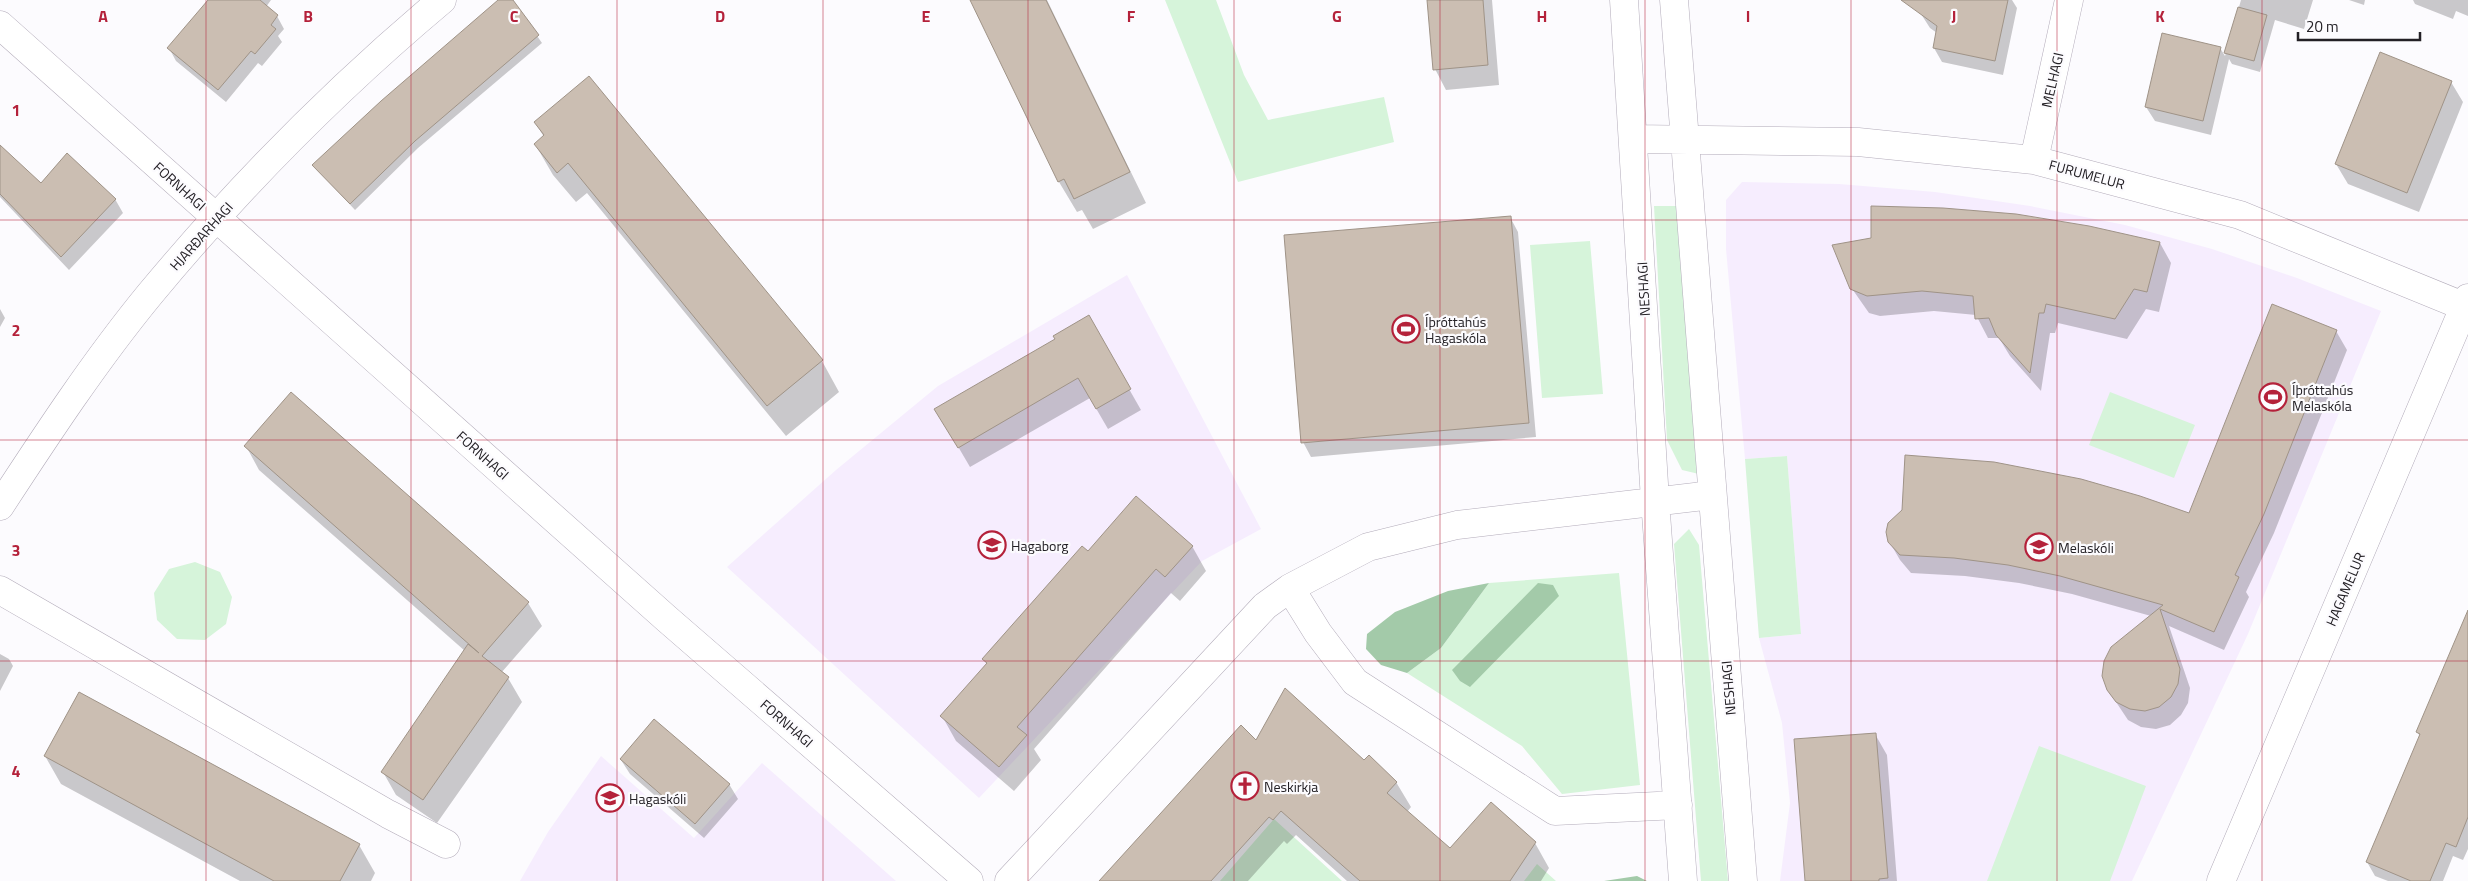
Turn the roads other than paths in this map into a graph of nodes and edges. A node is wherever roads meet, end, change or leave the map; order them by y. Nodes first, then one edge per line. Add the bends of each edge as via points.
1 (442, 0) edge
2 (1624, 0) edge
3 (1674, 0) edge
4 (2069, 0) edge
5 (0, 26) edge
6 (1634, 139) junction
7 (1684, 139) junction
8 (2034, 160) junction
9 (216, 218) junction
10 (2467, 304) edge
11 (1712, 495) junction
12 (1655, 500) junction
13 (0, 506) edge
14 (1290, 588) junction
15 (0, 590) edge
16 (1678, 805) junction
17 (446, 844) dead end
18 (969, 881) edge
19 (1008, 881) edge
20 (1683, 881) edge
21 (1743, 881) edge
22 (2221, 881) edge

1 - 9 street, HJARÐARHAGI via 382,50
2 - 6 street, NESHAGI
3 - 7 street, NESHAGI
4 - 8 street, MELHAGI
5 - 9 street, FORNHAGI
6 - 7 street
6 - 12 street, NESHAGI
7 - 8 street, FURUMELUR via 1858,142
7 - 11 street, NESHAGI
8 - 10 street, FURUMELUR via 2240,215
9 - 13 street, HJARÐARHAGI via 150,295 54,423
9 - 18 street, FORNHAGI via 675,626
10 - 22 street, HAGAMELUR
11 - 12 street
11 - 21 street, NESHAGI
12 - 14 street via 1457,525 1368,547
12 - 16 street, NESHAGI
14 - 16 street via 1318,634 1355,682 1555,811
14 - 19 street via 1266,606
15 - 17 street via 388,814
16 - 20 street, NESHAGI

